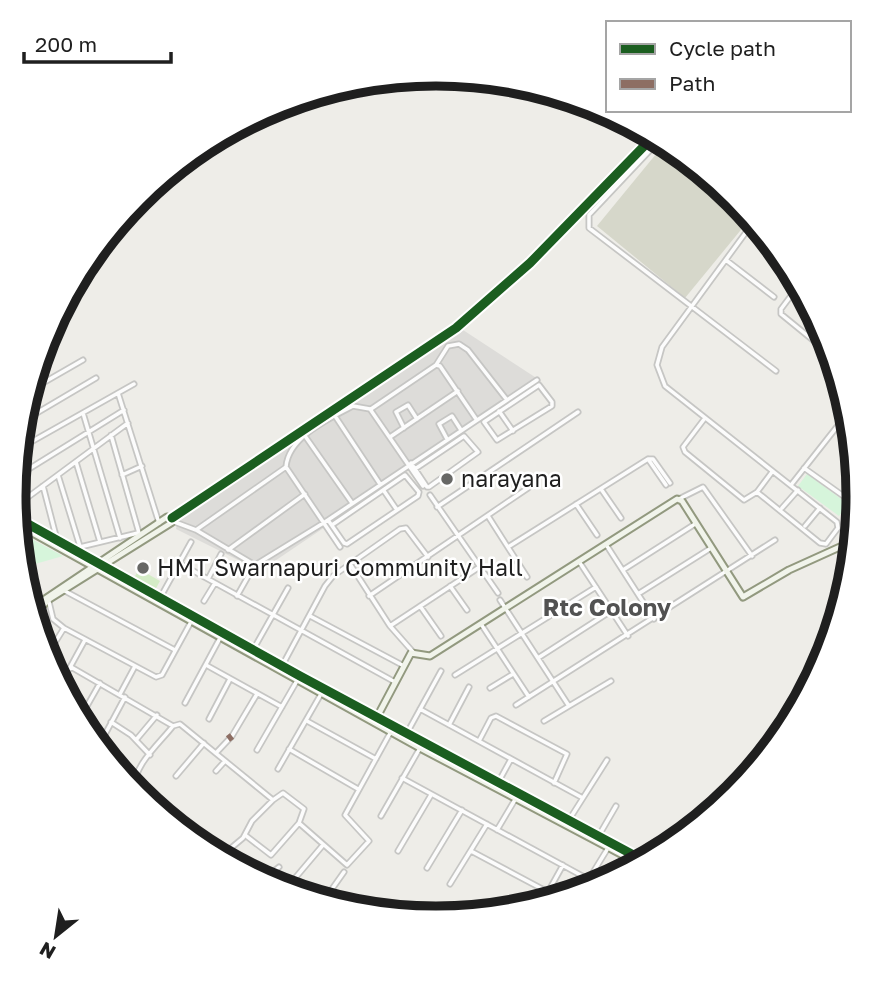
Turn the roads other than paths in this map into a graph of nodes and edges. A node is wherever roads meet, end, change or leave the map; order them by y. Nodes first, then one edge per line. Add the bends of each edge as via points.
1 (646, 144) edge
2 (652, 148) edge
3 (747, 230) edge
4 (726, 260) junction
5 (792, 294) edge
6 (774, 297) dead end
7 (692, 306) junction
8 (817, 343) edge
9 (83, 360) dead end
10 (436, 365) junction
11 (776, 371) dead end
12 (96, 378) dead end
13 (537, 380) dead end
14 (42, 384) edge
15 (134, 384) dead end
16 (458, 391) junction
17 (118, 393) junction
18 (507, 400) junction
19 (496, 407) junction
20 (370, 409) junction
21 (124, 410) junction
22 (500, 411) junction
23 (578, 412) dead end
24 (83, 413) junction
25 (34, 414) edge
26 (335, 416) junction
27 (479, 418) junction
28 (705, 418) junction
29 (417, 419) junction
30 (484, 422) junction
31 (128, 423) junction
32 (839, 424) edge
33 (404, 428) junction
34 (461, 429) junction
35 (513, 431) junction
36 (89, 432) junction
37 (111, 435) junction
38 (305, 436) junction
39 (389, 438) junction
40 (447, 439) junction
41 (30, 443) edge
42 (94, 448) junction
43 (434, 448) junction
44 (438, 453) junction
45 (76, 462) junction
46 (410, 464) junction
47 (142, 466) junction
48 (286, 467) junction
49 (804, 468) junction
50 (415, 469) junction
51 (27, 470) edge
52 (772, 472) junction
53 (58, 475) junction
54 (122, 475) junction
55 (668, 484) dead end
56 (380, 485) junction
57 (791, 485) junction
58 (43, 486) junction
59 (423, 486) dead end
60 (528, 488) dead end
61 (601, 489) junction
62 (384, 490) junction
63 (797, 491) junction
64 (757, 492) junction
65 (305, 494) junction
66 (430, 495) dead end
67 (846, 498) edge
68 (26, 499) edge
69 (679, 499) junction
70 (352, 504) junction
71 (576, 504) junction
72 (437, 507) junction
73 (782, 508) dead end
74 (820, 508) junction
75 (356, 509) junction
76 (397, 510) junction
77 (488, 516) junction
78 (621, 518) dead end
79 (172, 519) junction
80 (327, 521) junction
81 (159, 523) junction
82 (27, 524) edge
83 (695, 524) junction
84 (332, 525) junction
85 (806, 526) dead end
86 (28, 530) edge
87 (196, 530) junction
88 (141, 533) junction
89 (597, 535) dead end
90 (457, 537) junction
91 (120, 538) junction
92 (191, 541) dead end
93 (775, 541) dead end
94 (58, 542) junction
95 (100, 542) junction
96 (607, 546) junction
97 (842, 546) edge
98 (80, 547) junction
99 (340, 547) dead end
100 (508, 547) junction
101 (710, 548) junction
102 (228, 550) junction
103 (221, 554) dead end
104 (83, 555) junction
105 (752, 556) junction
106 (428, 557) junction
107 (179, 563) junction
108 (580, 563) junction
109 (350, 564) junction
110 (95, 566) junction
111 (478, 568) junction
112 (623, 570) junction
113 (250, 573) dead end
114 (727, 574) junction
115 (527, 577) dead end
116 (208, 579) junction
117 (215, 583) junction
118 (450, 586) junction
119 (288, 587) dead end
120 (596, 587) junction
121 (62, 588) junction
122 (498, 593) dead end
123 (638, 593) junction
124 (237, 596) junction
125 (369, 596) junction
126 (160, 598) junction
127 (47, 599) junction
128 (499, 600) dead end
129 (204, 601) dead end
130 (40, 603) edge
131 (41, 606) edge
132 (420, 606) junction
133 (506, 609) junction
134 (467, 610) dead end
135 (611, 611) junction
136 (272, 615) junction
137 (310, 616) junction
138 (654, 619) junction
139 (192, 620) junction
140 (481, 624) junction
141 (390, 626) junction
142 (64, 628) junction
143 (302, 632) junction
144 (522, 633) junction
145 (440, 636) dead end
146 (628, 636) junction
147 (220, 638) junction
148 (85, 640) junction
149 (54, 644) edge
150 (497, 649) junction
151 (176, 650) junction
152 (251, 652) junction
153 (413, 652) junction
154 (538, 658) junction
155 (206, 665) junction
156 (404, 666) junction
157 (71, 667) junction
158 (134, 667) junction
159 (281, 668) junction
160 (441, 671) dead end
161 (67, 673) edge
162 (513, 674) junction
163 (455, 675) dead end
164 (298, 678) junction
165 (230, 679) junction
166 (554, 681) junction
167 (611, 681) dead end
168 (395, 682) junction
169 (100, 683) junction
170 (469, 687) dead end
171 (490, 688) dead end
172 (323, 692) junction
173 (257, 694) junction
174 (122, 695) junction
175 (529, 697) junction
176 (185, 703) dead end
177 (516, 705) dead end
178 (569, 706) junction
179 (282, 707) junction
180 (86, 708) edge
181 (420, 709) junction
182 (157, 715) junction
183 (209, 719) dead end
184 (375, 720) junction
185 (306, 721) junction
186 (544, 721) dead end
187 (111, 722) junction
188 (449, 725) junction
189 (173, 726) junction
190 (392, 729) junction
191 (407, 733) junction
192 (104, 736) edge
193 (136, 740) junction
194 (479, 741) junction
195 (204, 743) junction
196 (420, 748) junction
197 (289, 749) junction
198 (257, 750) dead end
199 (216, 754) junction
200 (150, 755) junction
201 (376, 758) junction
202 (511, 759) junction
203 (607, 760) dead end
204 (225, 761) junction
205 (278, 769) dead end
206 (216, 771) dead end
207 (137, 776) edge
208 (176, 776) dead end
209 (402, 778) junction
210 (498, 783) junction
211 (554, 783) junction
212 (358, 789) junction
213 (432, 794) junction
214 (516, 797) junction
215 (581, 797) junction
216 (272, 800) junction
217 (616, 806) dead end
218 (462, 810) junction
219 (381, 816) dead end
220 (568, 822) junction
221 (299, 823) junction
222 (487, 824) junction
223 (497, 830) junction
224 (245, 835) junction
225 (598, 837) junction
226 (323, 845) junction
227 (609, 845) junction
228 (229, 850) edge
229 (398, 850) dead end
230 (471, 851) junction
231 (633, 855) edge
232 (628, 857) edge
233 (563, 865) junction
234 (279, 867) dead end
235 (427, 868) dead end
236 (273, 872) edge
237 (344, 872) dead end
238 (591, 876) edge
239 (296, 877) dead end
240 (586, 877) edge
241 (450, 884) dead end
242 (549, 890) edge
243 (546, 891) edge
244 (330, 892) edge

1 - 79 street via 540,253 456,328
2 - 7 street via 589,215 587,224
3 - 4 street
4 - 6 street
4 - 7 street
5 - 8 street via 781,309 788,321
7 - 11 street
7 - 28 street via 662,347 658,372 665,386
9 - 14 street
10 - 16 street
10 - 18 street via 448,346 459,344
10 - 20 street
12 - 25 street
13 - 18 street
15 - 17 street
16 - 27 street
16 - 29 street
17 - 21 street
17 - 24 street
18 - 19 street
19 - 22 street
19 - 27 street
20 - 26 street via 353,406
20 - 39 street
21 - 31 street
21 - 36 street
22 - 30 street
22 - 35 street
22 - 35 street via 539,385 543,387 552,406
23 - 72 street
24 - 36 street
24 - 41 street
26 - 38 street
26 - 56 street
27 - 30 street
27 - 34 street
28 - 52 street
28 - 64 street via 683,447 685,452 744,500
29 - 33 street
29 - 33 street via 408,405 396,412
30 - 35 street via 499,441
31 - 37 street
31 - 47 street
32 - 49 street
33 - 39 street
34 - 40 street
34 - 40 street via 452,416 439,424
36 - 42 street
36 - 51 street
37 - 42 street
37 - 54 street
38 - 48 street via 292,450
38 - 70 street
39 - 46 street
40 - 43 street
42 - 45 street
42 - 91 street
43 - 44 street
43 - 46 street
44 - 50 street
44 - 50 street via 466,436 478,454 429,487
45 - 53 street
45 - 95 street
46 - 50 street
46 - 56 street
46 - 59 street
47 - 54 street
47 - 81 street
48 - 65 street
48 - 87 street
49 - 57 street
49 - 67 street
52 - 57 street
52 - 64 street
53 - 58 street
53 - 98 street
54 - 88 street
55 - 61 street via 648,458
56 - 62 street
56 - 70 street
57 - 63 street
58 - 68 street
58 - 94 street
60 - 77 street
61 - 71 street
61 - 78 street
62 - 75 street
62 - 76 street
62 - 76 street via 407,475 419,492
63 - 73 street
63 - 74 street
64 - 74 street via 823,544 839,526
65 - 80 street
65 - 102 street
66 - 72 street
69 - 83 street
69 - 96 street
69 - 105 street via 703,487
70 - 75 street
70 - 80 street
71 - 89 street
71 - 100 street
72 - 90 street
74 - 85 street
75 - 84 street
76 - 84 street via 347,544
77 - 90 street
77 - 100 street
79 - 81 street
79 - 87 street
79 - 110 street
80 - 84 street
80 - 99 street
80 - 102 street via 255,565
81 - 88 street
82 - 94 street
83 - 101 street
83 - 112 street
86 - 110 street
87 - 102 street
88 - 91 street
88 - 110 street
90 - 106 street
90 - 111 street
91 - 95 street
92 - 107 street
93 - 105 street
94 - 104 street
95 - 98 street
96 - 108 street
96 - 112 street
97 - 114 street via 744,597
98 - 104 street
100 - 115 street
101 - 114 street
101 - 123 street
103 - 116 street
104 - 110 street
105 - 114 street
106 - 109 street via 406,528
106 - 125 street
107 - 116 street
107 - 126 street
108 - 120 street
108 - 133 street
109 - 125 street
109 - 137 street via 325,586
110 - 121 street
110 - 126 street
110 - 139 street
111 - 118 street
111 - 122 street
112 - 123 street
113 - 124 street
114 - 138 street
116 - 117 street
117 - 124 street
117 - 129 street
118 - 132 street
118 - 134 street
119 - 136 street
120 - 135 street
120 - 144 street
121 - 127 street
121 - 151 street
123 - 138 street
124 - 136 street
125 - 141 street
126 - 139 street
127 - 130 street
127 - 131 street
127 - 142 street via 53,619
128 - 133 street
132 - 141 street
132 - 145 street
133 - 140 street
133 - 144 street
135 - 146 street
135 - 154 street
136 - 143 street
136 - 152 street
137 - 143 street
137 - 156 street
138 - 146 street
139 - 147 street
139 - 151 street
139 - 152 street
140 - 150 street
140 - 153 street via 428,657
141 - 153 street
142 - 148 street
142 - 149 street
143 - 159 street
143 - 168 street
144 - 150 street
144 - 154 street
146 - 166 street
147 - 152 street
147 - 155 street
148 - 157 street
148 - 158 street
150 - 162 street
150 - 163 street
151 - 158 street via 160,677
152 - 159 street
153 - 156 street
154 - 166 street
155 - 165 street
155 - 176 street
156 - 168 street
157 - 161 street
157 - 169 street
158 - 174 street
159 - 164 street
160 - 181 street
162 - 171 street
162 - 175 street
164 - 172 street
164 - 179 street
165 - 173 street
165 - 183 street
166 - 175 street
166 - 178 street
167 - 178 street
168 - 184 street
169 - 174 street
169 - 180 street
170 - 188 street
172 - 184 street
172 - 185 street
173 - 179 street
173 - 199 street
174 - 182 street
174 - 187 street
175 - 177 street
178 - 186 street
179 - 198 street
181 - 188 street
181 - 191 street
182 - 189 street
182 - 193 street
184 - 190 street
185 - 197 street
185 - 201 street
187 - 192 street
187 - 193 street
188 - 194 street
189 - 195 street via 180,724
189 - 200 street
190 - 191 street
190 - 196 street
190 - 201 street
191 - 210 street
193 - 200 street
194 - 202 street
194 - 211 street via 496,716 567,754
195 - 199 street
195 - 208 street
196 - 209 street
196 - 214 street
197 - 205 street
197 - 212 street
199 - 204 street
200 - 207 street
201 - 212 street
202 - 210 street
202 - 211 street
203 - 215 street
204 - 206 street
204 - 216 street
209 - 213 street
209 - 219 street
210 - 214 street
211 - 215 street
212 - 226 street via 344,816 368,843 347,865
213 - 218 street
213 - 229 street
214 - 220 street
214 - 223 street
214 - 227 street
215 - 220 street
216 - 221 street via 281,792 304,809
216 - 224 street
217 - 225 street
218 - 222 street
218 - 235 street
220 - 225 street
221 - 224 street via 272,855
221 - 226 street
222 - 223 street
222 - 230 street
223 - 233 street
224 - 228 street
225 - 227 street
226 - 239 street
227 - 231 street
227 - 232 street
227 - 238 street
230 - 241 street
230 - 243 street
233 - 240 street
233 - 242 street
234 - 236 street
237 - 244 street

